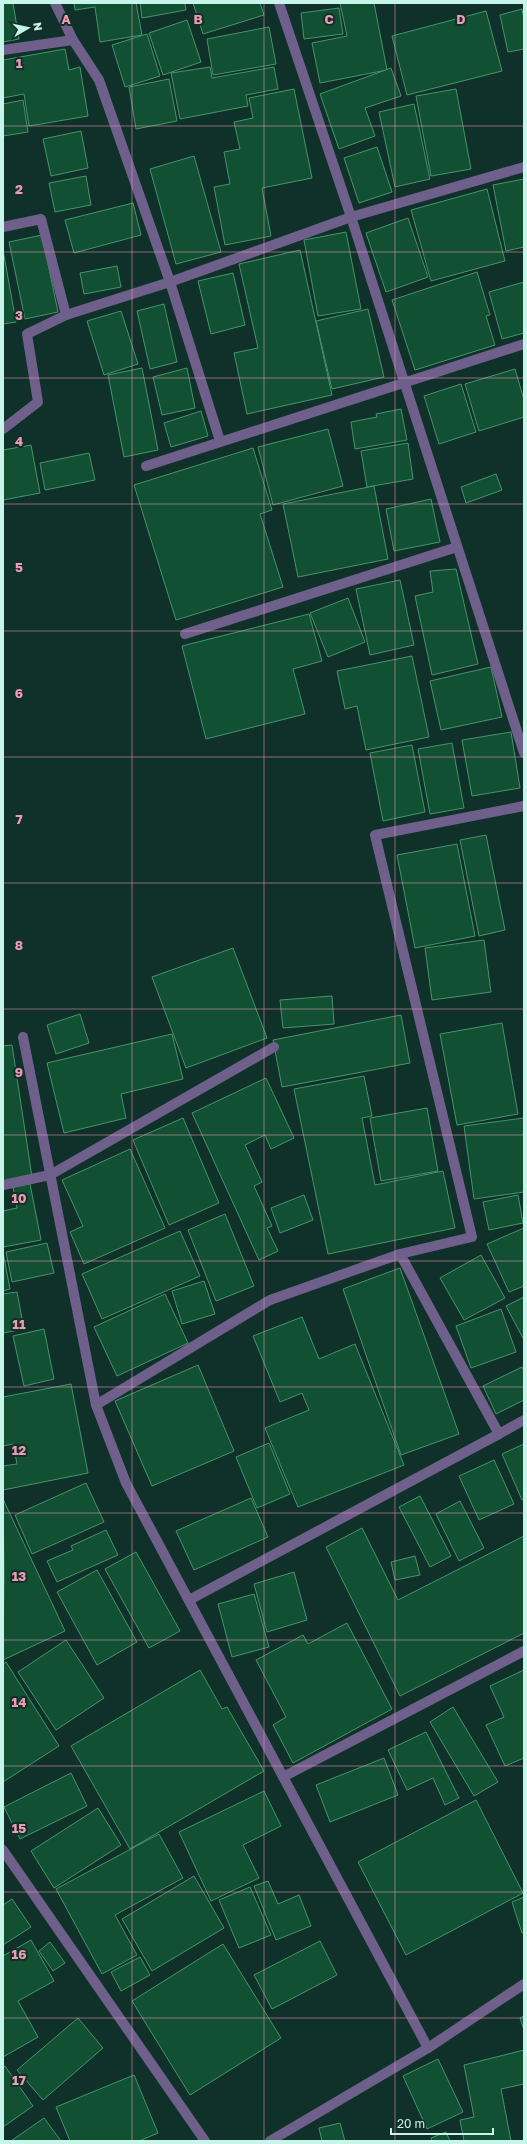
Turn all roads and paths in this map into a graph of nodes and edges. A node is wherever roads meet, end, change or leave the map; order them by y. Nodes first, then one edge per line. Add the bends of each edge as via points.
1 (55, 3) edge
2 (279, 3) edge
3 (72, 40) junction
4 (3, 50) edge
5 (524, 167) edge
6 (351, 217) junction
7 (3, 226) edge
8 (170, 282) junction
9 (66, 315) junction
10 (524, 344) edge
11 (405, 384) junction
12 (3, 429) edge
13 (220, 441) junction
14 (146, 466) dead end
15 (457, 547) junction
16 (185, 634) dead end
17 (524, 753) edge
18 (524, 806) edge
19 (23, 1037) dead end
20 (274, 1047) dead end
21 (50, 1175) junction
22 (3, 1185) edge
23 (400, 1254) junction
24 (96, 1405) junction
25 (524, 1420) edge
26 (500, 1434) junction
27 (189, 1600) junction
28 (524, 1651) edge
29 (283, 1777) junction
30 (3, 1850) edge
31 (524, 1984) edge
32 (428, 2048) junction
33 (205, 2141) edge
34 (270, 2141) edge

1 - 3 street
2 - 6 street
3 - 4 street
3 - 8 street via 99,80
5 - 6 street
6 - 8 street
6 - 11 street
7 - 9 street via 41,219
8 - 9 street
8 - 13 street
9 - 12 street via 28,334 38,402
10 - 11 street
11 - 13 street
11 - 15 street
13 - 14 street
15 - 16 street
15 - 17 street
18 - 23 street via 375,835 472,1237
19 - 21 street
20 - 21 street
21 - 22 street
21 - 24 street
23 - 24 street via 270,1300
23 - 26 street
24 - 27 street via 126,1483
25 - 26 street
26 - 27 street
27 - 29 street
28 - 29 street
29 - 32 street
30 - 33 street
31 - 32 street
32 - 34 street

